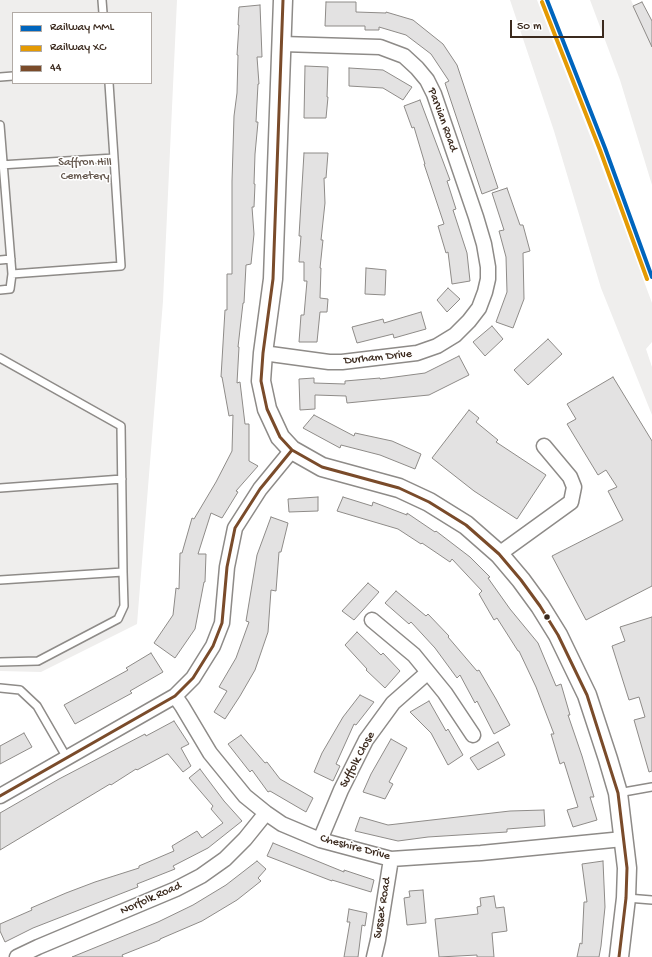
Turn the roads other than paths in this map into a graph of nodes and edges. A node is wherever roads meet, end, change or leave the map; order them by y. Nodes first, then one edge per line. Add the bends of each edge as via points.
1 (102, 0) edge
2 (283, 0) edge
3 (103, 12) edge
4 (282, 44) junction
5 (12, 76) edge
6 (0, 77) edge
7 (109, 84) edge
8 (0, 125) edge
9 (114, 158) junction
10 (1, 165) edge
11 (476, 217) joint
12 (11, 259) junction
13 (0, 260) edge
14 (12, 274) junction
15 (0, 290) edge
16 (263, 353) junction
17 (0, 358) edge
18 (544, 446) dead end
19 (292, 450) junction
20 (122, 479) junction
21 (0, 488) edge
22 (499, 554) junction
23 (123, 572) junction
24 (0, 580) edge
25 (372, 620) dead end
26 (0, 662) edge
27 (427, 673) junction
28 (0, 688) edge
29 (174, 696) junction
30 (473, 735) dead end
31 (67, 758) junction
32 (652, 786) edge
33 (618, 793) junction
34 (0, 796) edge
35 (266, 813) junction
36 (623, 839) junction
37 (320, 840) junction
38 (391, 859) junction
39 (626, 898) junction
40 (652, 900) edge
41 (17, 957) edge
42 (374, 957) edge
43 (619, 957) edge

1 - 3 lane
2 - 4 street
4 - 11 street, Parvian Road via 380,47 404,56 427,80 434,94
4 - 16 street via 273,279
5 - 6 lane
7 - 9 lane
8 - 10 lane
9 - 10 lane
9 - 14 lane via 121,266
10 - 12 lane
11 - 16 street, Durham Drive via 488,267 485,292 479,308 469,321 437,346 418,354 352,362 329,362
12 - 13 lane
12 - 14 lane
14 - 15 lane via 10,289
16 - 19 street via 261,381 267,409 280,437
17 - 20 lane via 122,426
18 - 22 street via 570,477 574,487 571,502
19 - 22 street via 322,467 400,488 429,502 466,525
19 - 29 street via 260,489 235,528 227,567 222,623 213,646 193,678
20 - 21 lane
20 - 23 lane
22 - 33 street via 540,606 558,635 587,695
23 - 24 lane
23 - 26 lane via 124,606 118,619 38,661
25 - 27 street via 414,655
27 - 30 street via 445,693
27 - 37 street, Suffolk Close via 393,703 366,740
28 - 31 lane via 20,690 36,706
29 - 31 street
29 - 35 street, Cheshire Drive via 210,753 245,796
31 - 34 street
32 - 33 lane
33 - 36 street
35 - 37 street, Cheshire Drive via 282,824
35 - 41 street, Norfolk Road via 225,859 201,876
36 - 38 street, Cheshire Drive
36 - 39 street via 627,868
37 - 38 street, Cheshire Drive
38 - 42 street, Sussex Road
39 - 40 lane
39 - 43 street

